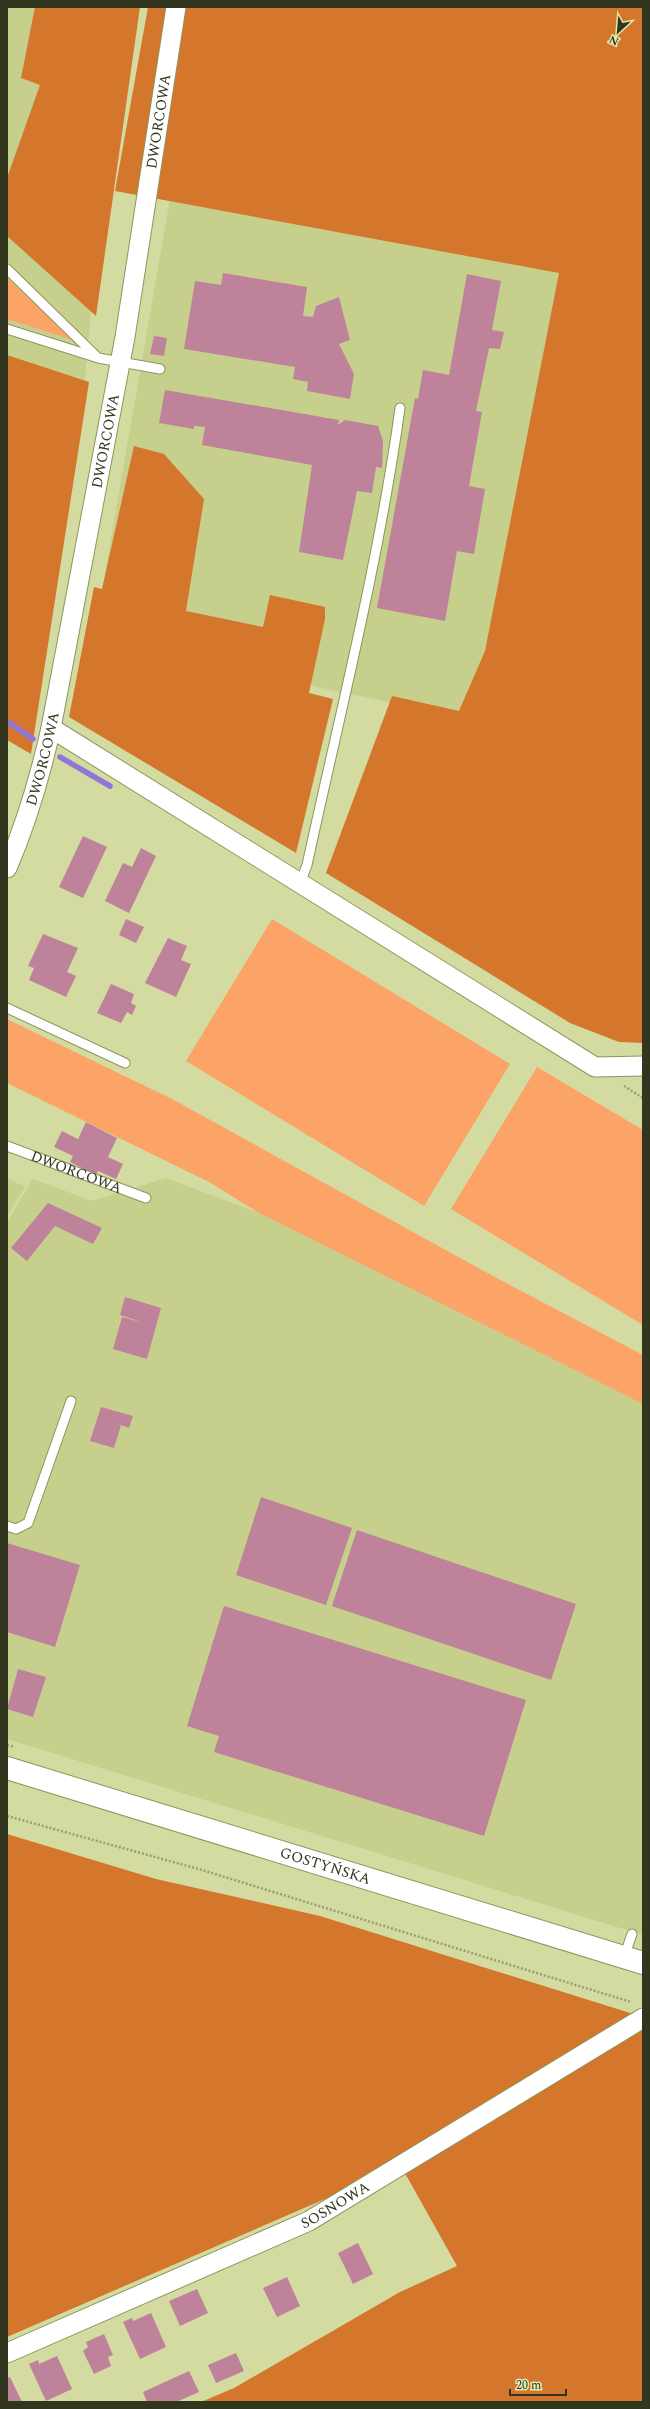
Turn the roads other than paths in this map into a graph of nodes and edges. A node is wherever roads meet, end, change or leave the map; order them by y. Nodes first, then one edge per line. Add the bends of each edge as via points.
1 (176, 7) edge
2 (7, 269) edge
3 (7, 329) edge
4 (98, 358) junction
5 (120, 362) junction
6 (160, 369) dead end
7 (400, 408) dead end
8 (51, 728) junction
9 (7, 868) edge
10 (300, 883) junction
11 (7, 1008) edge
12 (125, 1063) dead end
13 (643, 1066) edge
14 (7, 1146) edge
15 (146, 1198) dead end
16 (71, 1401) dead end
17 (7, 1526) edge
18 (7, 1768) edge
19 (632, 1934) dead end
20 (634, 1960) edge
21 (639, 2011) edge
22 (7, 2353) edge

1 - 5 street, DWORCOWA
2 - 4 lane
3 - 4 lane
4 - 5 lane
5 - 6 lane
5 - 8 street, DWORCOWA
7 - 10 lane via 362,615 307,865
8 - 9 street, DWORCOWA via 28,820
8 - 10 street
10 - 13 street via 595,1067
11 - 12 lane
14 - 15 lane, DWORCOWA
16 - 17 lane via 28,1523 16,1529
18 - 20 street, GOSTYŃSKA
19 - 20 lane
21 - 22 street, SOSNOWA via 309,2222

